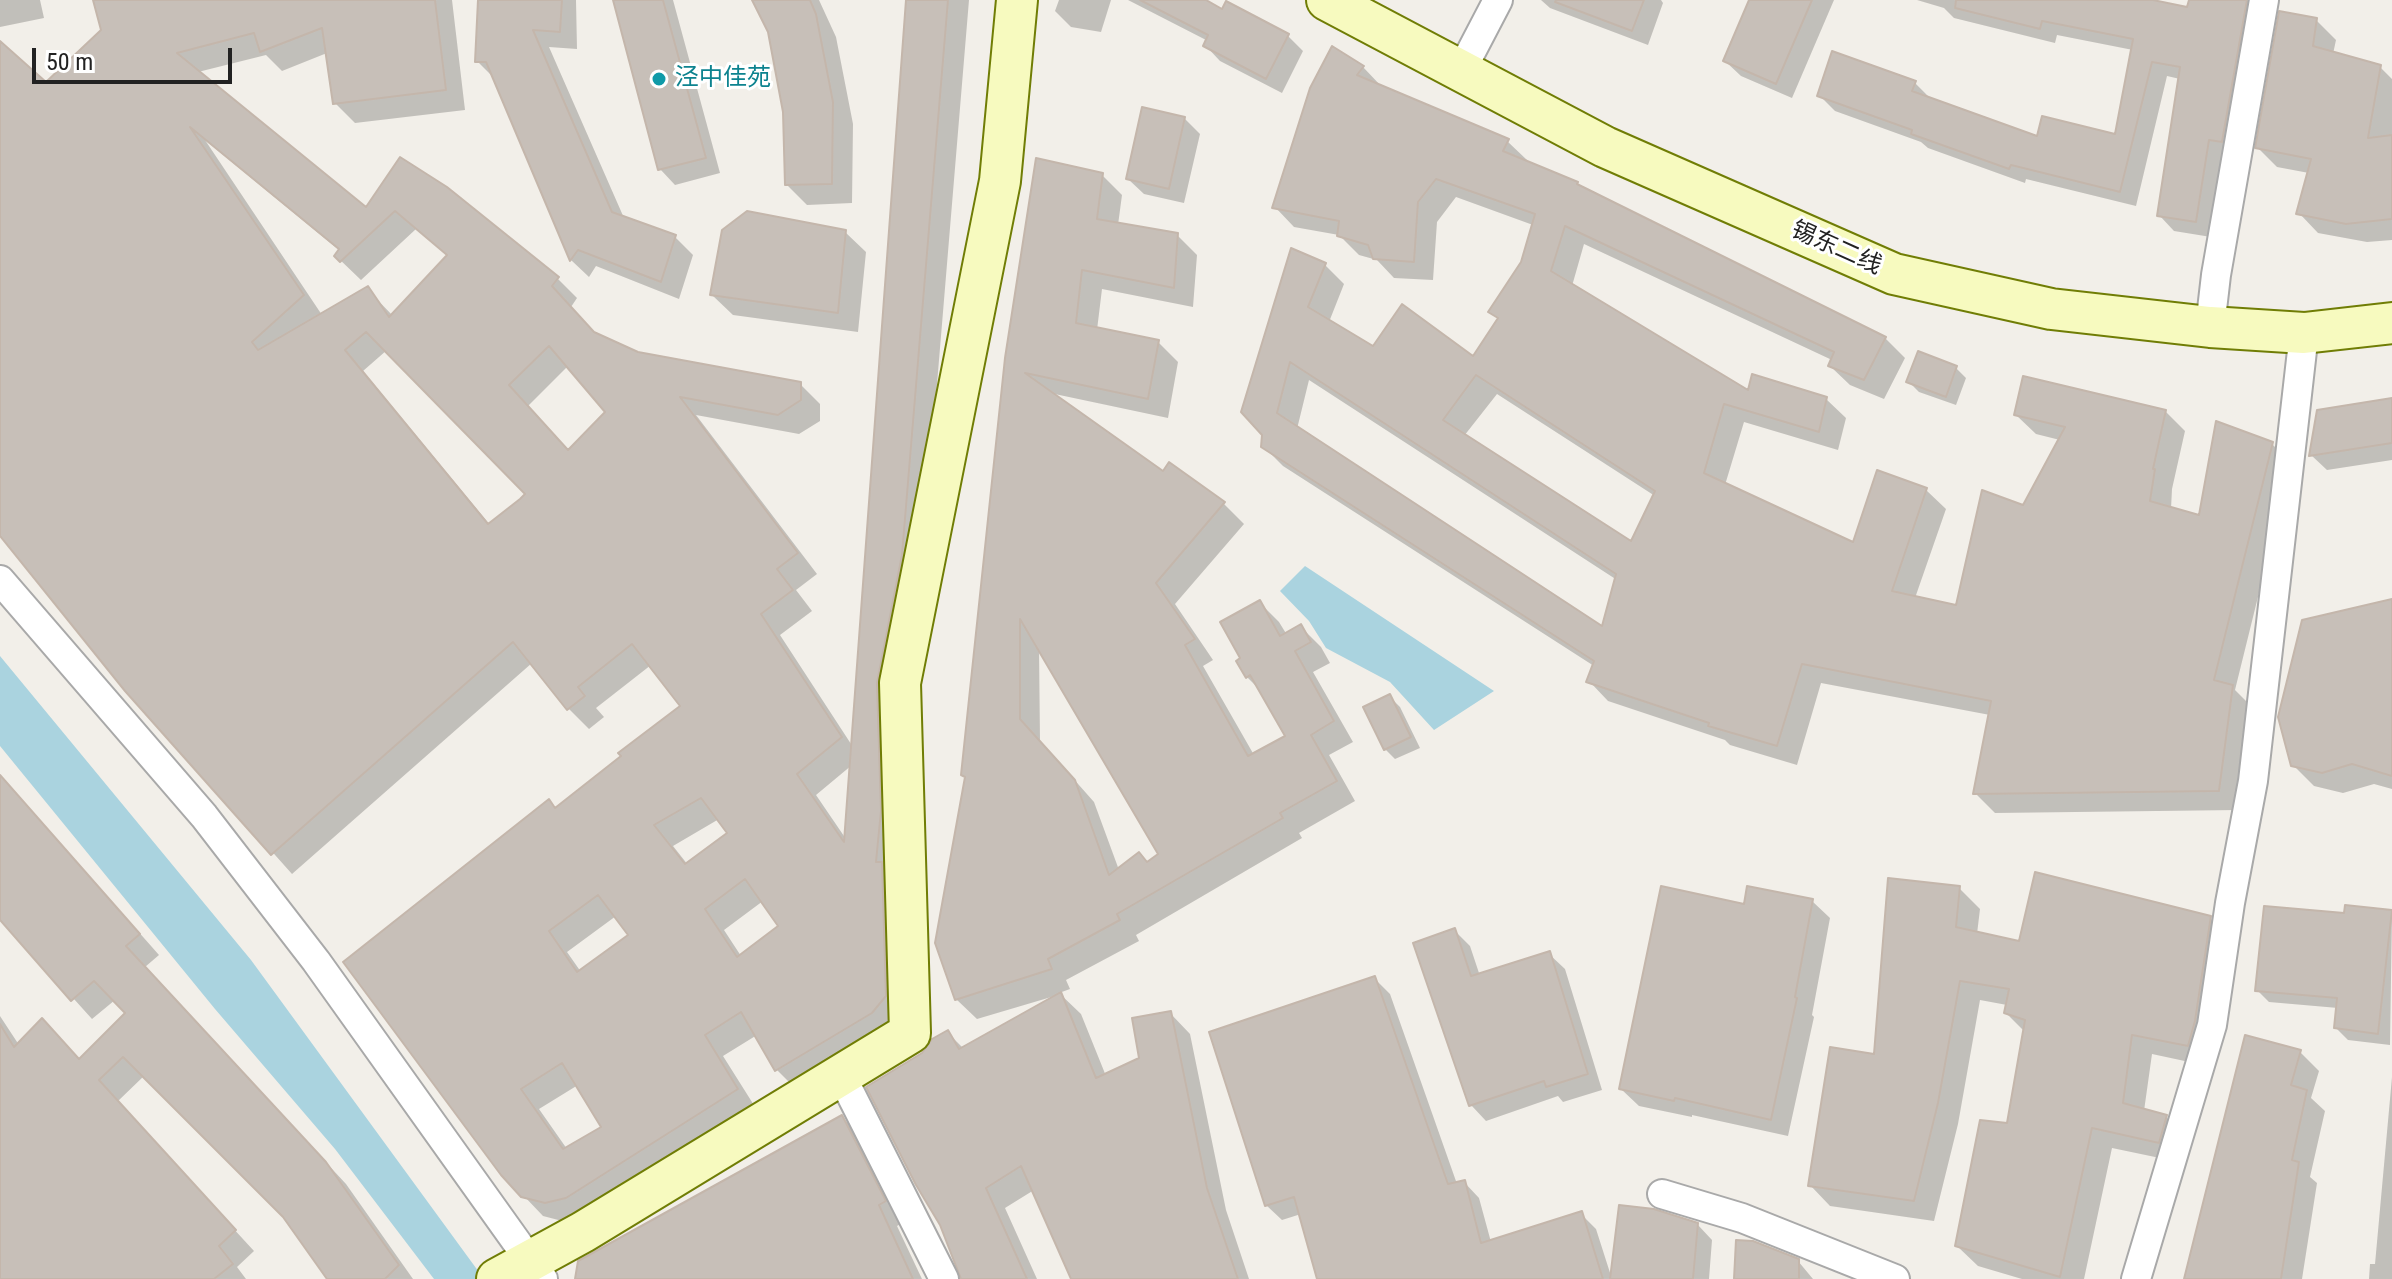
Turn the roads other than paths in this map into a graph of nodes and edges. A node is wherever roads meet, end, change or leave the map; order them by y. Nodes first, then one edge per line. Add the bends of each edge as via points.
1 (1017, 0) edge
2 (1327, 0) edge
3 (1498, 0) edge
4 (2264, 0) edge
5 (1461, 71) junction
6 (2392, 323) edge
7 (2210, 327) junction
8 (2304, 333) junction
9 (0, 580) edge
10 (841, 1075) junction
11 (1662, 1194) dead end
12 (523, 1273) edge
13 (944, 1279) edge
14 (1895, 1279) edge
15 (2136, 1279) edge

1 - 10 street via 1000,181 900,683 910,1033
2 - 5 street, 锡东二线
3 - 5 street
4 - 7 street
5 - 7 street, 锡东二线 via 1605,147 1894,274 2051,309
6 - 8 street, 锡东二线
7 - 8 street, 锡东二线
8 - 15 street via 2253,781 2212,1025
9 - 12 street via 213,828 316,961
10 - 12 street
10 - 13 street
11 - 14 street via 1742,1218

